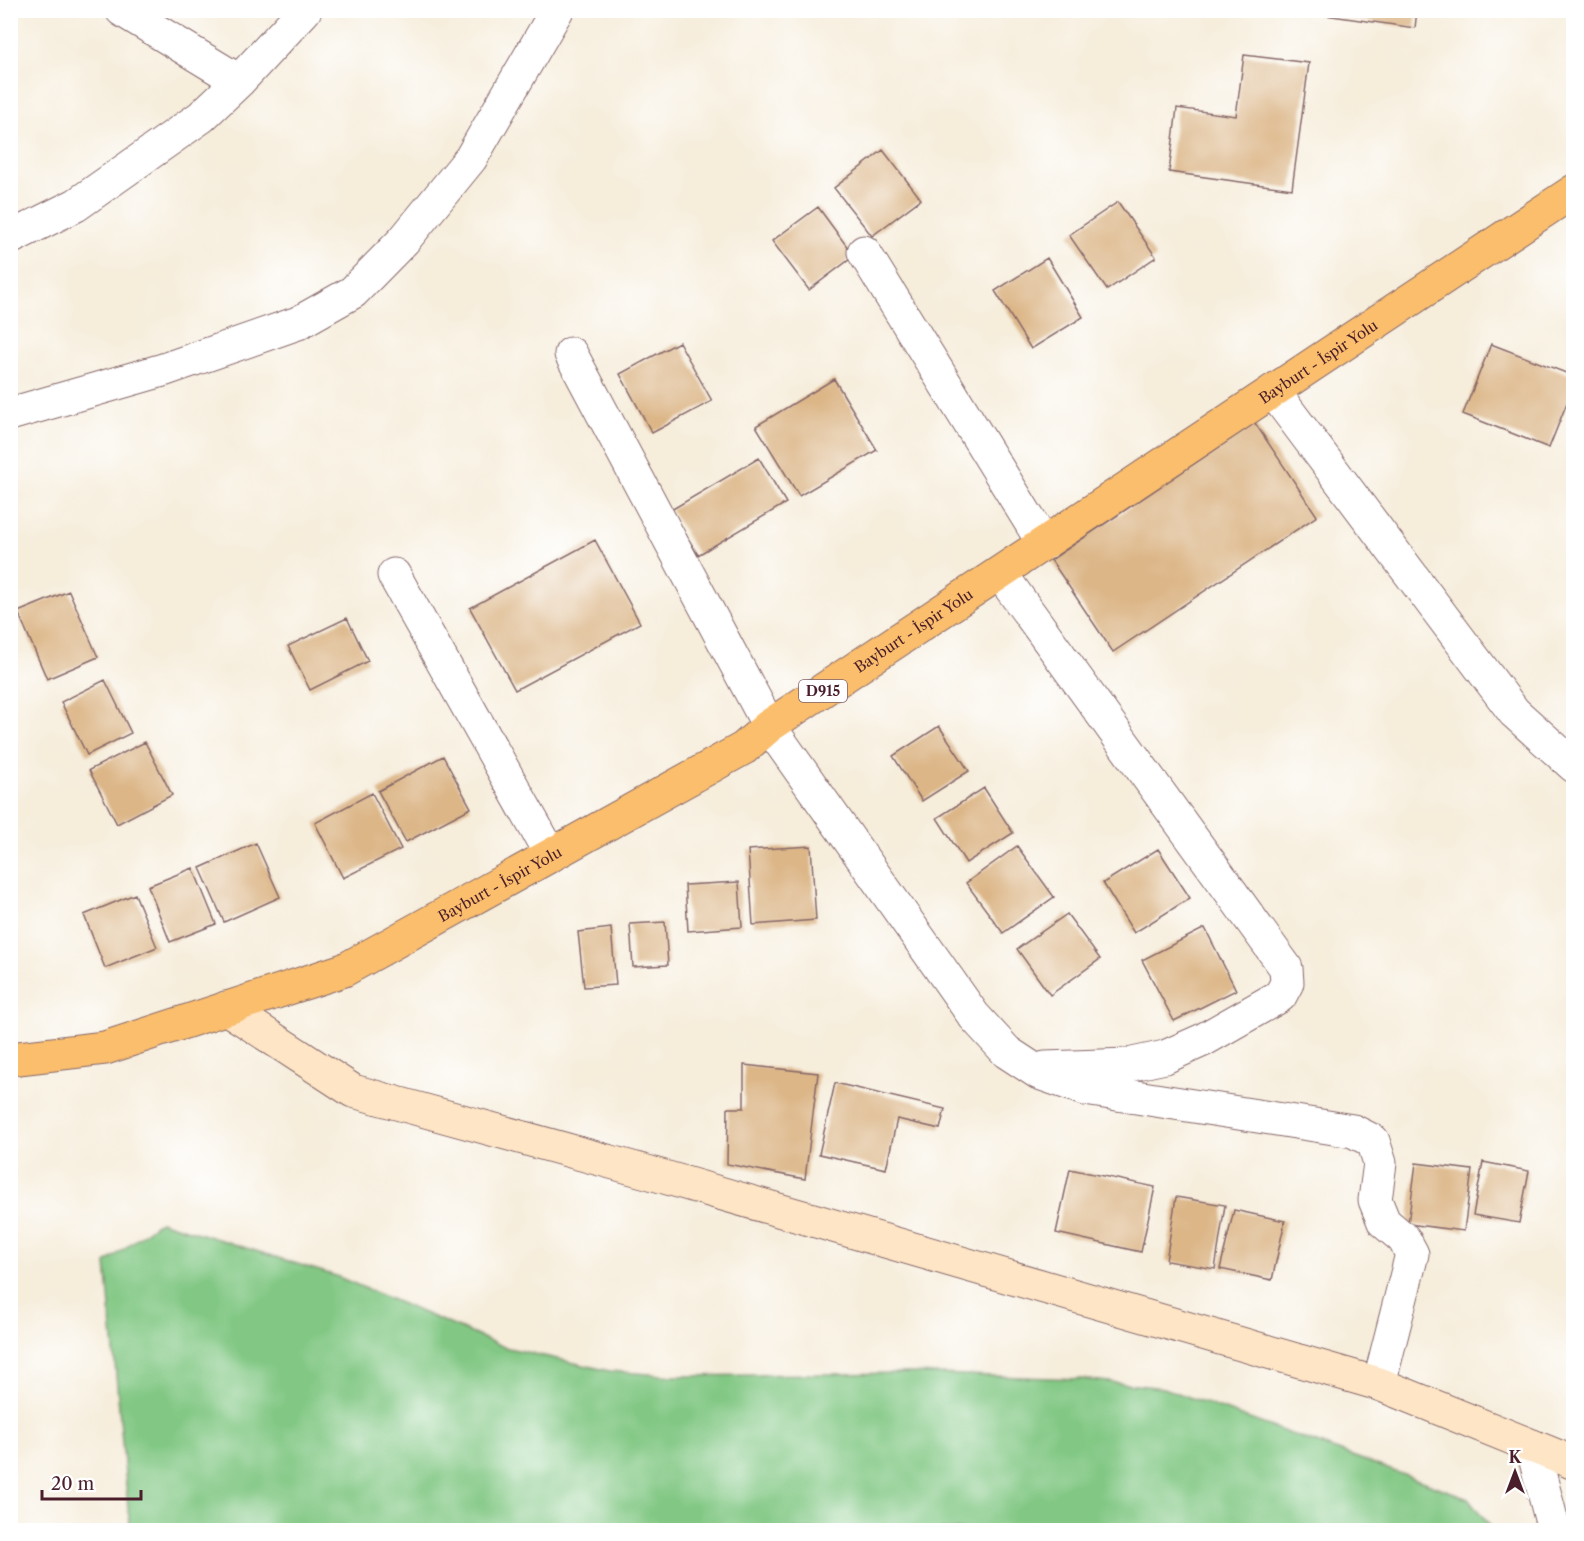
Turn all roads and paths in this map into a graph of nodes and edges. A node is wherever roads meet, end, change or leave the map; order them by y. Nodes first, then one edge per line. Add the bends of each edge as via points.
1 (122, 10) edge
2 (306, 10) edge
3 (557, 10) edge
4 (239, 81) junction
5 (1574, 190) edge
6 (10, 238) edge
7 (864, 252) dead end
8 (571, 354) dead end
9 (1273, 391) junction
10 (10, 414) edge
11 (1044, 544) junction
12 (1000, 573) junction
13 (393, 575) dead end
14 (769, 726) junction
15 (1574, 766) edge
16 (551, 855) junction
17 (226, 1008) junction
18 (10, 1059) edge
19 (1032, 1069) junction
20 (1379, 1384) junction
21 (1532, 1446) junction
22 (1574, 1462) edge
23 (1554, 1530) edge

1 - 4 street
2 - 4 street
3 - 10 street via 471,158 404,240 353,292 298,323 163,370
4 - 6 street via 201,117 76,205
5 - 9 main road, Bayburt - İspir Yolu / D915
7 - 11 street
8 - 14 street
9 - 11 main road, Bayburt - İspir Yolu / D915
9 - 15 street via 1514,712
11 - 12 main road, Bayburt - İspir Yolu / D915
12 - 14 main road, Bayburt - İspir Yolu / D915
12 - 19 street via 1286,968 1287,983 1280,996 1165,1057 1128,1065
13 - 16 street
14 - 16 main road, Bayburt - İspir Yolu / D915 via 744,748
14 - 19 street via 974,1016 1007,1052
16 - 17 main road, Bayburt - İspir Yolu / D915 via 344,970
17 - 18 main road, Bayburt - İspir Yolu / D915 via 105,1048
17 - 20 main road via 353,1091
19 - 20 street via 1085,1089 1353,1131 1373,1141 1380,1163 1375,1200 1384,1222 1404,1239 1412,1254
20 - 21 main road
21 - 22 main road
21 - 23 street

